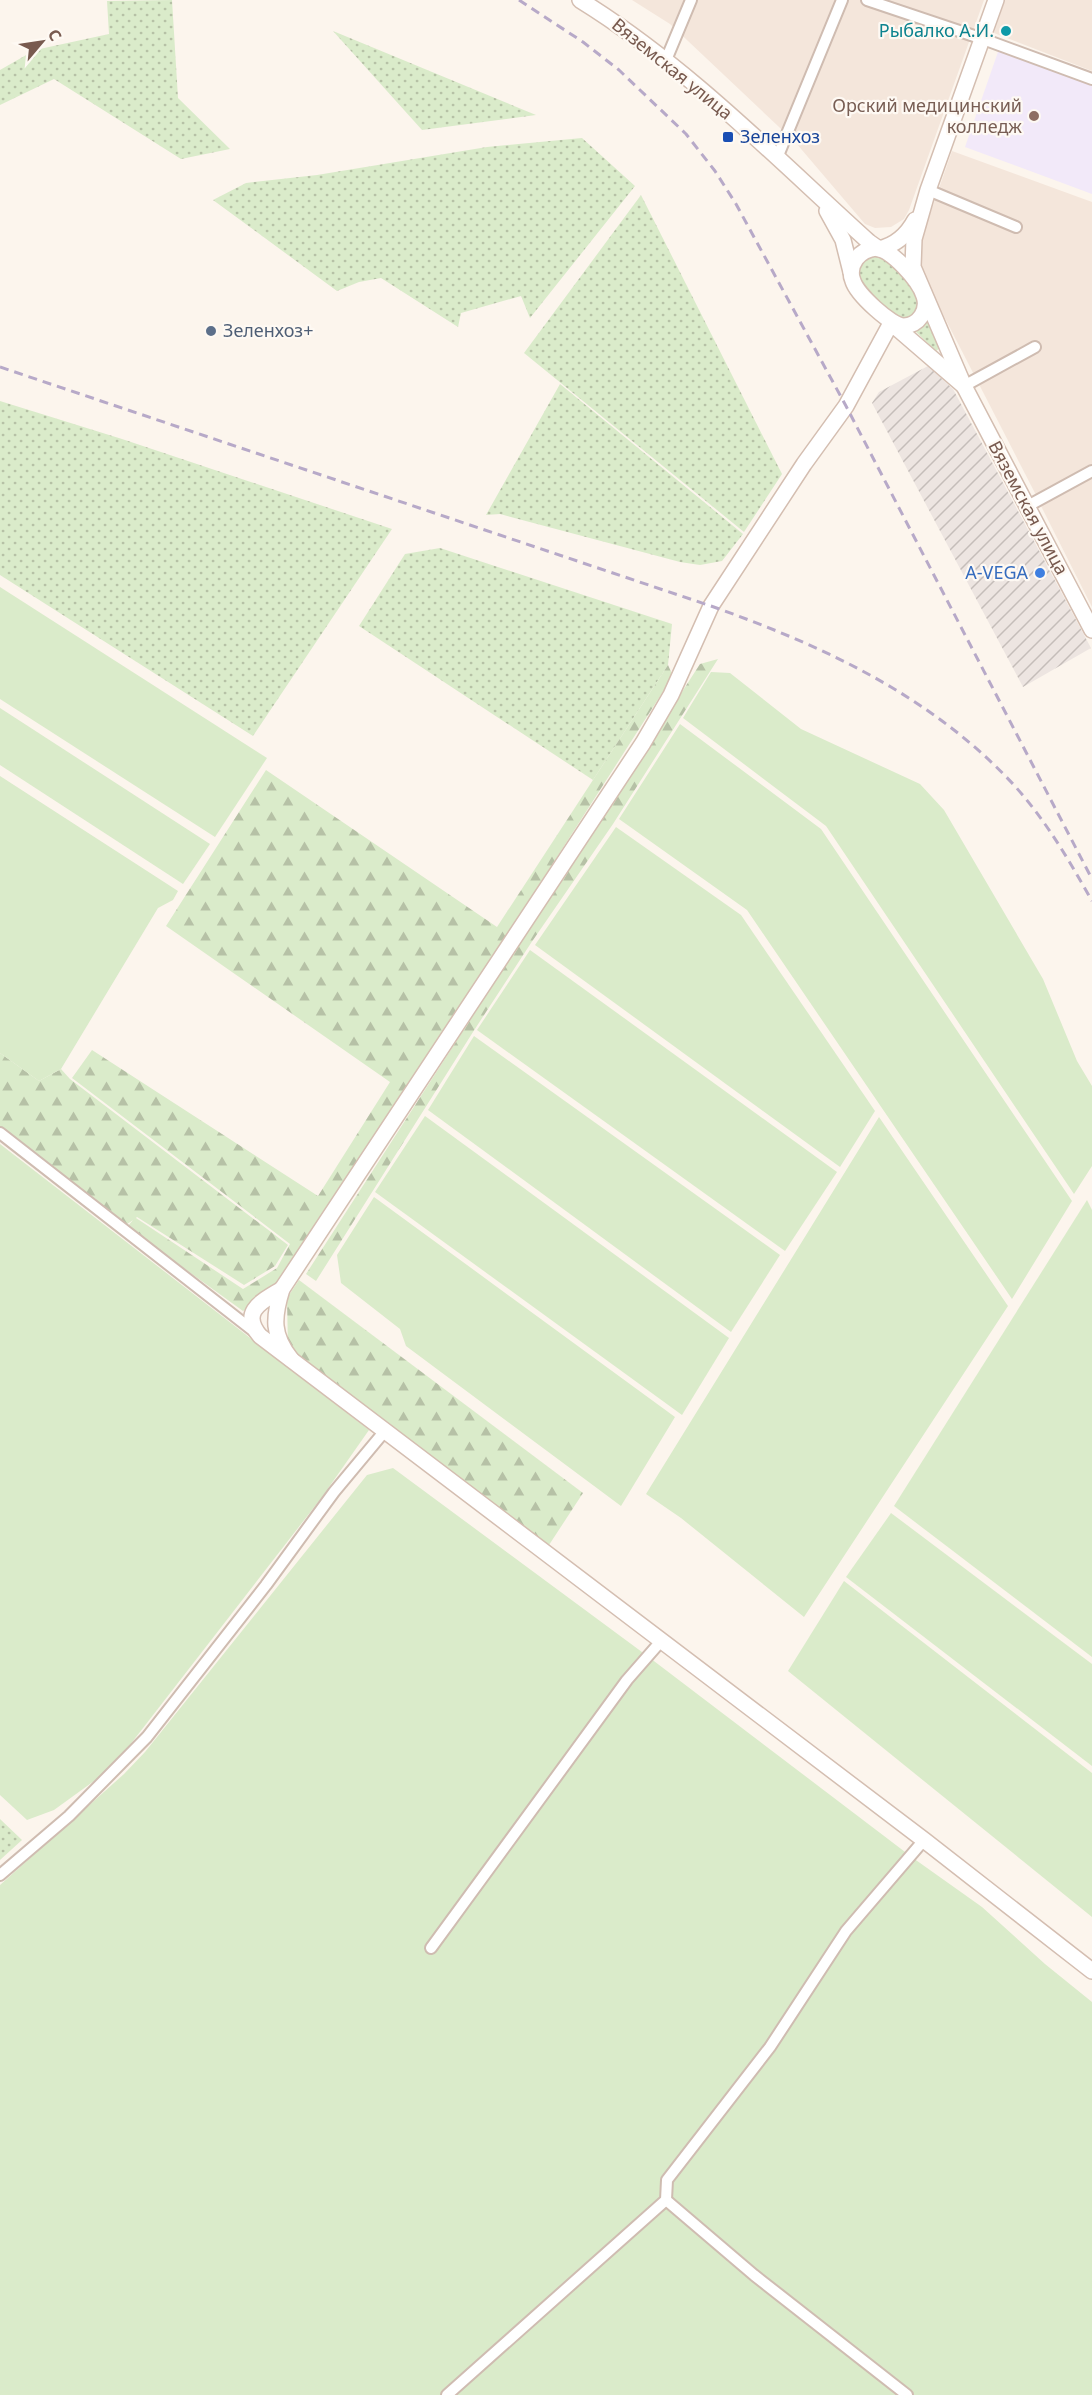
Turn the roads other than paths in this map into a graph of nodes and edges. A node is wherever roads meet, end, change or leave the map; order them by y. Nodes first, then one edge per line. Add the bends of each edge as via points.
1 (580, 0) edge
2 (691, 0) edge
3 (842, 0) edge
4 (867, 0) edge
5 (996, 0) edge
6 (983, 39) junction
7 (666, 60) junction
8 (1092, 79) edge
9 (777, 158) junction
10 (928, 190) junction
11 (813, 192) junction
12 (1016, 226) dead end
13 (879, 249) junction
14 (851, 275) junction
15 (924, 294) junction
16 (891, 323) junction
17 (1035, 347) dead end
18 (964, 386) junction
19 (1092, 471) edge
20 (1026, 507) junction
21 (1092, 630) edge
22 (0, 1133) edge
23 (282, 1289) junction
24 (260, 1336) junction
25 (291, 1359) junction
26 (384, 1432) junction
27 (662, 1640) junction
28 (924, 1840) junction
29 (0, 1875) edge
30 (431, 1948) dead end
31 (1092, 1971) edge
32 (666, 2200) junction
33 (447, 2395) edge
34 (907, 2395) edge

1 - 7 main road, Вяземская улица
2 - 7 street
3 - 9 street
4 - 6 street
5 - 6 main road
6 - 8 street
6 - 10 main road
7 - 9 main road, Вяземская улица
9 - 11 main road, Вяземская улица
10 - 12 street
10 - 13 main road via 908,231
10 - 15 main road via 912,258
11 - 13 main road
11 - 14 main road via 839,231
13 - 14 main road via 859,255
13 - 15 main road via 895,256
14 - 16 main road via 858,291
15 - 16 main road via 925,308 919,319 904,326
15 - 18 main road, Вяземская улица
16 - 18 main road
16 - 23 main road via 846,405 711,606 671,695 643,743
17 - 18 street
18 - 20 main road, Вяземская улица
19 - 20 street
20 - 21 main road, Вяземская улица
22 - 24 street
23 - 24 main road via 251,1315
23 - 25 main road via 275,1327 280,1345
24 - 25 main road
25 - 26 main road
26 - 27 main road
26 - 29 street via 147,1737 69,1816
27 - 28 main road
27 - 30 street via 627,1680
28 - 31 main road
28 - 32 street via 846,1931 770,2047 667,2180
32 - 33 street
32 - 34 street

